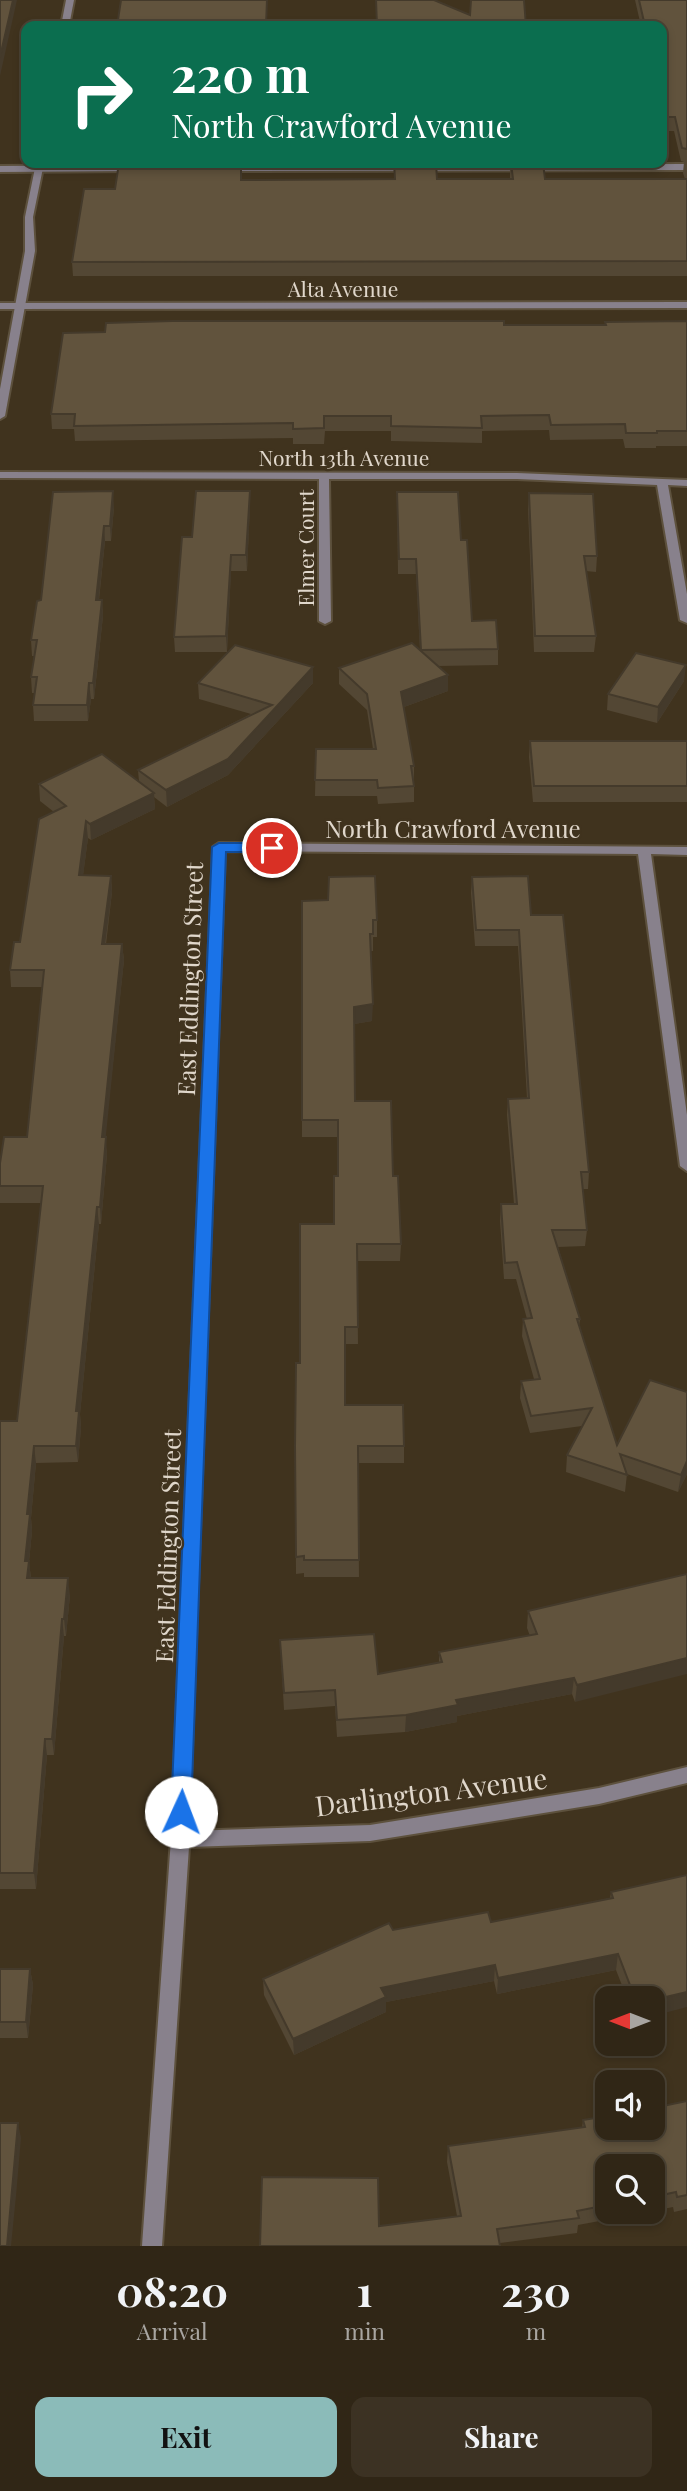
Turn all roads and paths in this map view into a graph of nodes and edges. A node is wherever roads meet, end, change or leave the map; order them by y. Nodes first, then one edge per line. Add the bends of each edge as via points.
1 (70, 0) edge
2 (66, 21) edge
3 (21, 167) edge
4 (667, 167) edge
5 (687, 167) edge
6 (40, 168) edge
7 (115, 168) edge
8 (245, 168) edge
9 (0, 169) edge
10 (152, 169) edge
11 (208, 169) edge
12 (687, 305) edge
13 (0, 306) edge
14 (20, 306) junction
15 (0, 416) edge
16 (0, 475) edge
17 (324, 476) junction
18 (662, 482) junction
19 (687, 483) edge
20 (686, 620) edge
21 (324, 621) dead end
22 (219, 847) joint
23 (644, 850) junction
24 (687, 851) edge
25 (687, 1166) edge
26 (687, 1775) edge
27 (180, 1839) junction
28 (152, 2246) edge

1 - 2 street
3 - 9 street
4 - 5 street
6 - 14 street via 29,217 30,251
7 - 10 street
8 - 11 street
12 - 14 street, Alta Avenue
13 - 14 street, Alta Avenue
14 - 15 street
16 - 17 street, North 13th Avenue
17 - 18 street, North 13th Avenue
17 - 21 street, Elmer Court
18 - 19 street, North 13th Avenue
18 - 20 street
22 - 23 street, North Crawford Avenue
22 - 27 street, East Eddington Street
23 - 24 street, North Crawford Avenue
23 - 25 street
26 - 27 street, Darlington Avenue via 599,1796 369,1833
27 - 28 street, East Eddington Street

